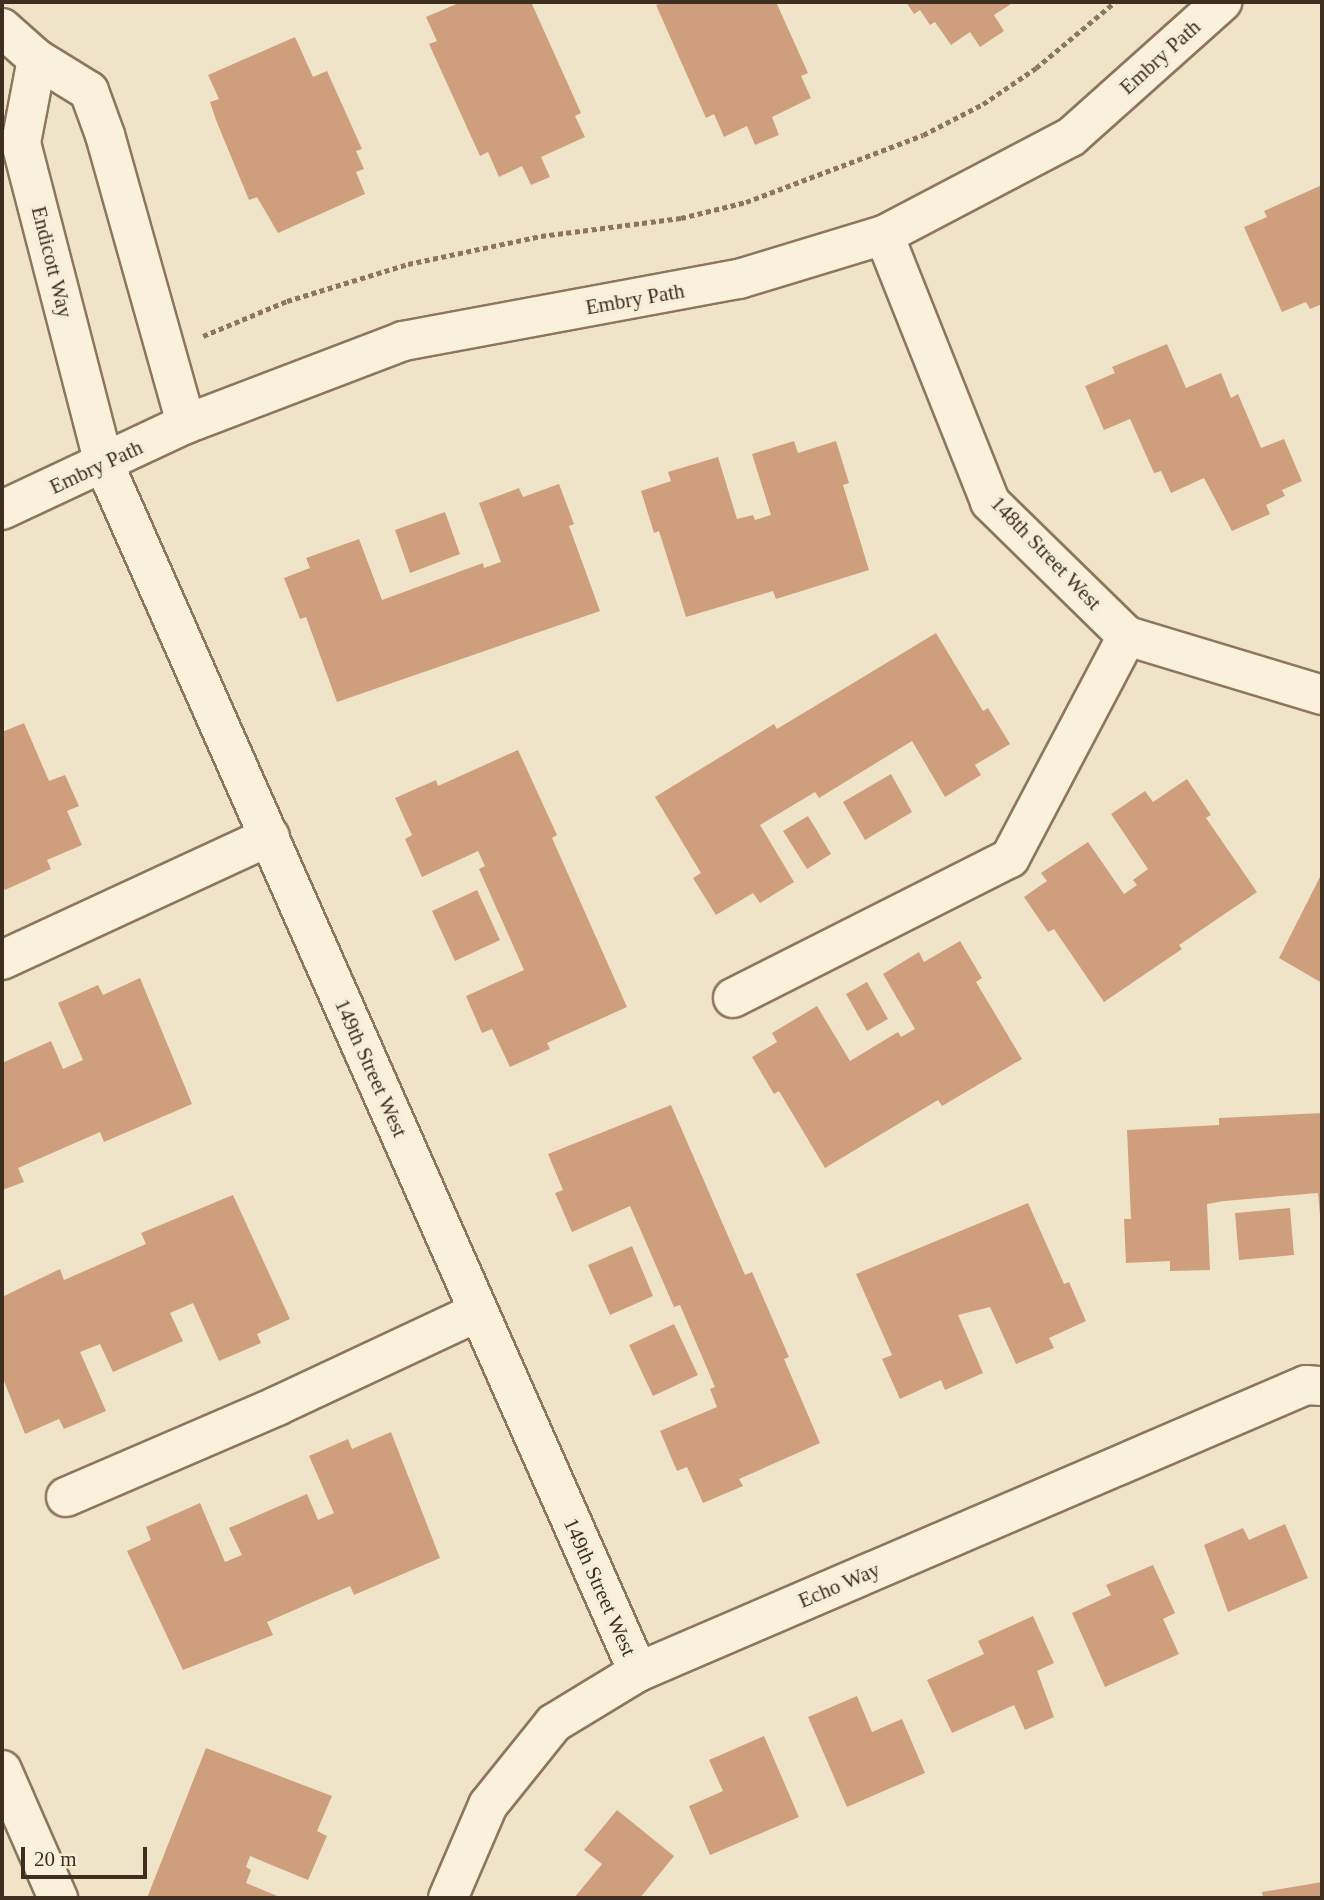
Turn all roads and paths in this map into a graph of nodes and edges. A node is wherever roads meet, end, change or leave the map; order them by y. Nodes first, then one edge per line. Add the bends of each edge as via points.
1 (1115, 2) edge
2 (1222, 2) edge
3 (2, 28) edge
4 (37, 59) junction
5 (884, 235) junction
6 (166, 354) junction
7 (186, 424) junction
8 (104, 464) junction
9 (2, 510) edge
10 (1128, 636) junction
11 (1322, 695) edge
12 (270, 836) junction
13 (2, 960) edge
14 (733, 998) dead end
15 (478, 1312) junction
16 (1322, 1387) edge
17 (66, 1497) dead end
18 (638, 1672) junction
19 (2, 1770) edge
20 (58, 1898) edge
21 (448, 1898) edge

1 - 6 path via 1036,68 983,104 923,135 746,202 681,218 541,236 408,264 287,301
2 - 5 street, Embry Path via 1071,137
3 - 4 street
4 - 6 street via 89,91
4 - 8 street, Endicott Way via 21,143
5 - 7 street, Embry Path via 739,279 403,341
5 - 10 street, 148th Street West via 990,502
6 - 7 street
7 - 8 street, Embry Path
8 - 9 street, Embry Path
8 - 12 street, 149th Street West
10 - 11 street, 148th Street West
10 - 14 street via 1010,858
12 - 13 street
12 - 15 street, 149th Street West
15 - 17 street via 278,1406
15 - 18 street, 149th Street West
16 - 18 street, Echo Way via 1306,1385
18 - 21 street, Echo Way via 554,1723 488,1805
19 - 20 street

